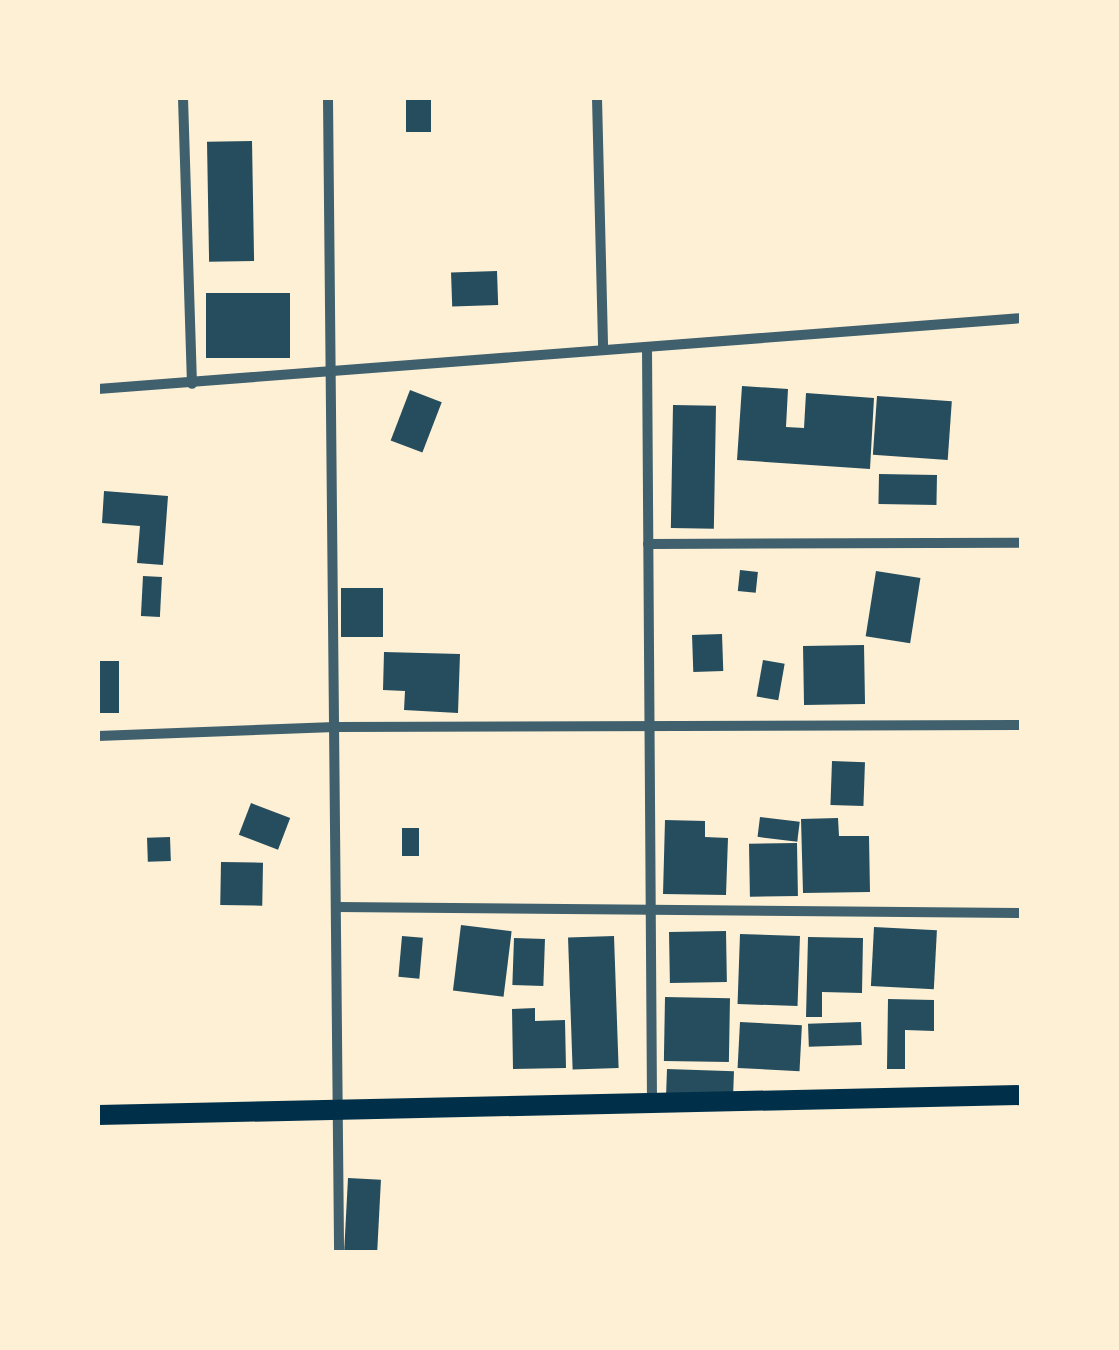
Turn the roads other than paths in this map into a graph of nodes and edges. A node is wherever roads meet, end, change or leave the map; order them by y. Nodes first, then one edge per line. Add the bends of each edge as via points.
1 (183, 98) edge
2 (328, 98) edge
3 (597, 98) edge
4 (1022, 318) edge
5 (648, 346) junction
6 (603, 350) junction
7 (330, 373) junction
8 (192, 384) junction
9 (98, 390) edge
10 (648, 544) junction
11 (1022, 544) edge
12 (1022, 725) edge
13 (335, 727) junction
14 (650, 727) junction
15 (98, 736) edge
16 (337, 907) junction
17 (651, 912) junction
18 (1022, 914) edge
19 (1022, 1095) edge
20 (652, 1106) junction
21 (340, 1113) junction
22 (98, 1115) edge
23 (339, 1252) edge

1 - 8 street
2 - 7 street
3 - 6 street
4 - 5 street
5 - 6 street
5 - 10 street
6 - 7 street
7 - 8 street
7 - 13 street
8 - 9 street
10 - 11 street
10 - 14 street
12 - 14 street
13 - 14 street
13 - 15 street
13 - 16 street
14 - 17 street
16 - 17 street
16 - 21 street
17 - 18 street
17 - 20 street
19 - 20 main road
20 - 21 main road
21 - 22 main road
21 - 23 street

